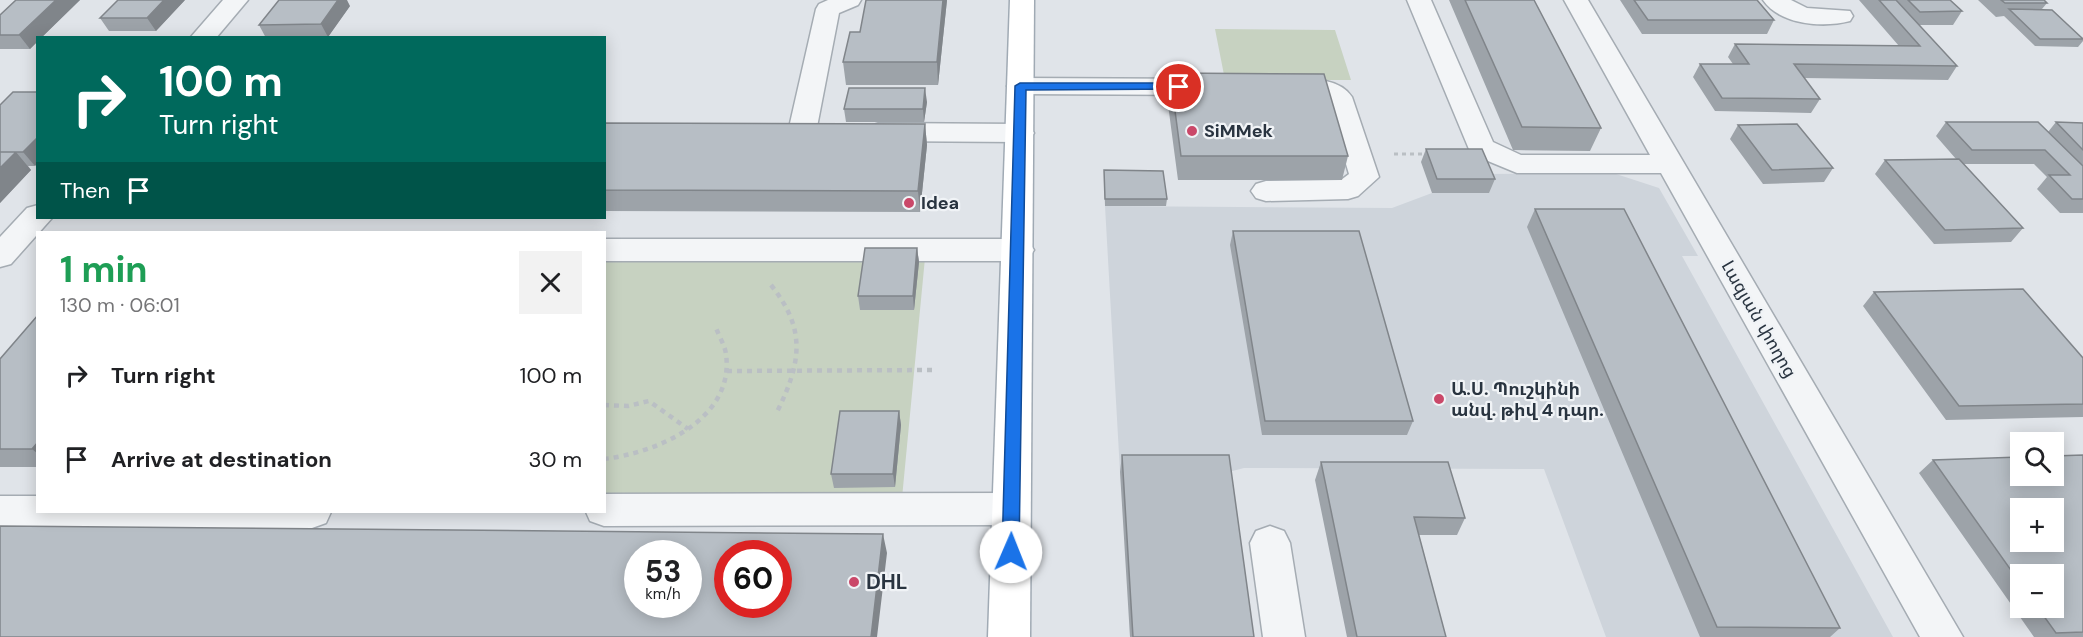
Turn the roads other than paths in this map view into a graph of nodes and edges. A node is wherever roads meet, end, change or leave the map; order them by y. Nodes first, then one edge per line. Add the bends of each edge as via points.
1 (236, 0) edge
2 (849, 0) edge
3 (1022, 0) edge
4 (1419, 0) edge
5 (1576, 0) edge
6 (1775, 0) edge
7 (1841, 16) dead end
8 (204, 36) edge
9 (1020, 86) junction
10 (1020, 133) junction
11 (1671, 164) junction
12 (1266, 191) dead end
13 (36, 217) edge
14 (606, 250) edge
15 (1018, 250) junction
16 (0, 256) edge
17 (1011, 509) junction
18 (606, 510) edge
19 (0, 512) edge
20 (36, 512) edge
21 (1270, 543) dead end
22 (1009, 637) edge
23 (1284, 637) edge
24 (1942, 637) edge

1 - 8 street
2 - 10 street via 828,9 814,132
3 - 9 main road
4 - 11 street via 1481,148 1517,164
5 - 11 street, Լազյան փողոց
6 - 7 street via 1790,13
9 - 10 main road
9 - 12 street via 1318,87 1339,97 1365,177 1348,189
10 - 15 main road
11 - 24 street, Լազյան փողոց
13 - 16 street
14 - 15 street
15 - 17 main road
17 - 18 street
17 - 22 main road
19 - 20 street
21 - 23 street

